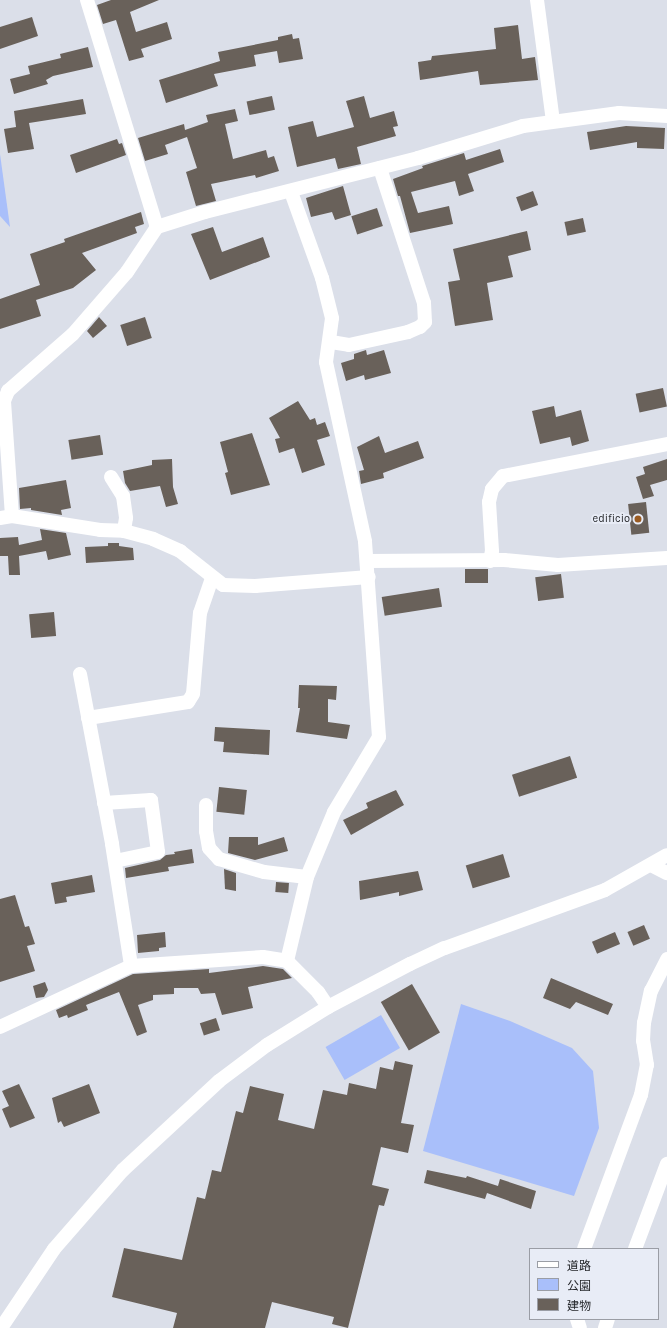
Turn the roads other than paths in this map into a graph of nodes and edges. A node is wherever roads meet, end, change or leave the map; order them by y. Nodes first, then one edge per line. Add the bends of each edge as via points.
1 (88, 0) edge
2 (537, 0) edge
3 (667, 116) edge
4 (553, 121) junction
5 (380, 168) junction
6 (291, 192) junction
7 (157, 227) junction
8 (331, 342) junction
9 (667, 444) edge
10 (111, 477) dead end
11 (6, 517) edge
12 (124, 531) junction
13 (667, 558) edge
14 (368, 561) junction
15 (490, 561) junction
16 (369, 577) junction
17 (212, 578) junction
18 (80, 674) dead end
19 (88, 718) junction
20 (104, 803) junction
21 (206, 805) dead end
22 (667, 855) edge
23 (115, 861) junction
24 (650, 865) junction
25 (667, 873) edge
26 (307, 877) junction
27 (667, 959) edge
28 (287, 961) junction
29 (131, 966) junction
30 (328, 1007) junction
31 (0, 1027) edge
32 (667, 1164) edge
33 (584, 1248) edge
34 (635, 1248) edge
35 (1, 1328) edge

1 - 7 street
2 - 4 street
3 - 4 street via 619,113
4 - 5 street via 523,126
5 - 6 street
5 - 8 street via 424,303 425,322 408,332 349,345
6 - 7 street via 205,212
6 - 8 street via 328,301 332,318
7 - 11 street via 127,272 73,334 8,391 4,401
8 - 14 street via 326,362
9 - 15 street via 503,476 492,489 489,502
10 - 12 street via 123,496 126,518
11 - 12 street
12 - 17 street via 167,544
13 - 15 street via 558,566
14 - 15 street
14 - 16 street
16 - 17 street via 255,586 223,585
16 - 26 street via 379,737 334,812
17 - 19 street via 200,613 193,694 188,702
18 - 19 street
19 - 20 street
20 - 23 street
20 - 23 street via 151,800 158,852
21 - 26 street via 209,848 219,859 264,872
22 - 24 street
23 - 29 street
24 - 25 street
24 - 30 street via 605,890 445,948
26 - 28 street
27 - 33 street via 651,991 644,1023 643,1041 647,1065 641,1095
28 - 29 street via 263,957
28 - 30 street via 318,992
29 - 31 street
30 - 35 street via 267,1045 219,1081 123,1170 54,1249
32 - 34 street

